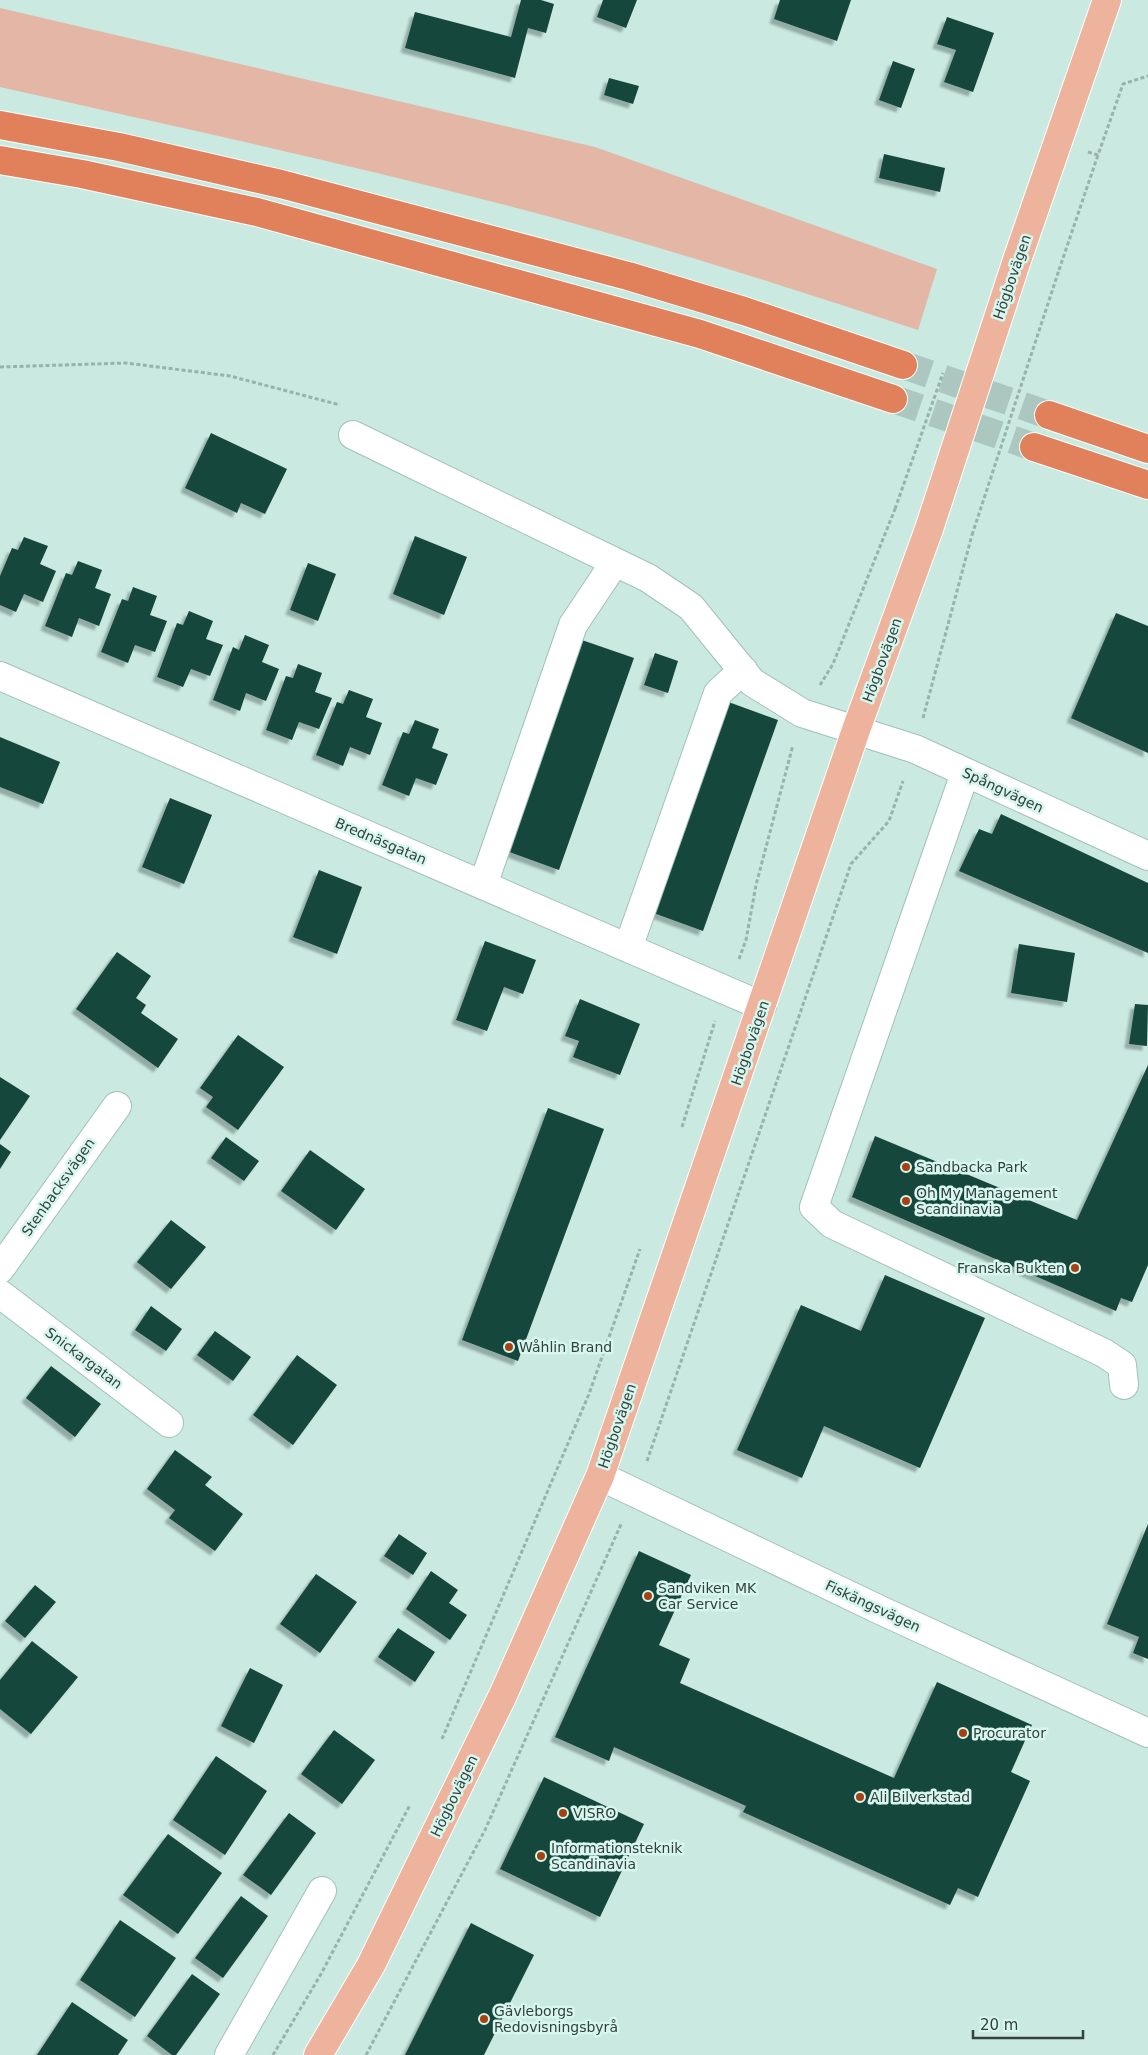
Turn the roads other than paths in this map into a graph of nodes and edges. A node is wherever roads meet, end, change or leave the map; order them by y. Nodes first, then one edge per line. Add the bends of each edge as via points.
1 (1107, 0) edge
2 (0, 125) edge
3 (0, 160) edge
4 (903, 365) tunnel mouth
5 (893, 399) tunnel mouth
6 (1049, 415) tunnel mouth
7 (353, 435) dead end
8 (1034, 447) tunnel mouth
9 (1148, 450) edge
10 (1148, 485) edge
11 (615, 562) junction
12 (743, 670) junction
13 (0, 676) edge
14 (856, 730) junction
15 (965, 772) junction
16 (1148, 856) edge
17 (483, 886) junction
18 (628, 948) junction
19 (762, 1006) junction
20 (117, 1106) dead end
21 (0, 1269) edge
22 (0, 1294) edge
23 (1124, 1385) dead end
24 (169, 1423) dead end
25 (600, 1476) junction
26 (1148, 1733) edge
27 (322, 1892) dead end
28 (229, 2055) edge
29 (318, 2055) edge

1 - 14 main road, Högbovägen, bridge via 929,529
2 - 4 highway via 119,147 282,184 619,274 744,311
3 - 5 highway via 82,174 257,212 700,334
6 - 9 highway
7 - 11 street, Spångvägen
8 - 10 highway
11 - 12 street, Spångvägen via 648,578 691,607
11 - 17 street via 573,625
12 - 14 street, Spångvägen via 752,682 802,713
12 - 18 street via 718,693
13 - 17 street, Brednäsgatan
14 - 15 street, Spångvägen via 915,749
14 - 19 main road, Högbovägen
15 - 16 street, Spångvägen
15 - 23 street via 814,1207 832,1224 1104,1353 1122,1365
17 - 18 street, Brednäsgatan
18 - 19 street, Brednäsgatan
19 - 25 main road, Högbovägen
20 - 21 street, Stenbacksvägen
22 - 24 street, Snickargatan
25 - 26 street, Fiskängsvägen
25 - 29 main road, Högbovägen via 503,1695 371,1965
27 - 28 street

